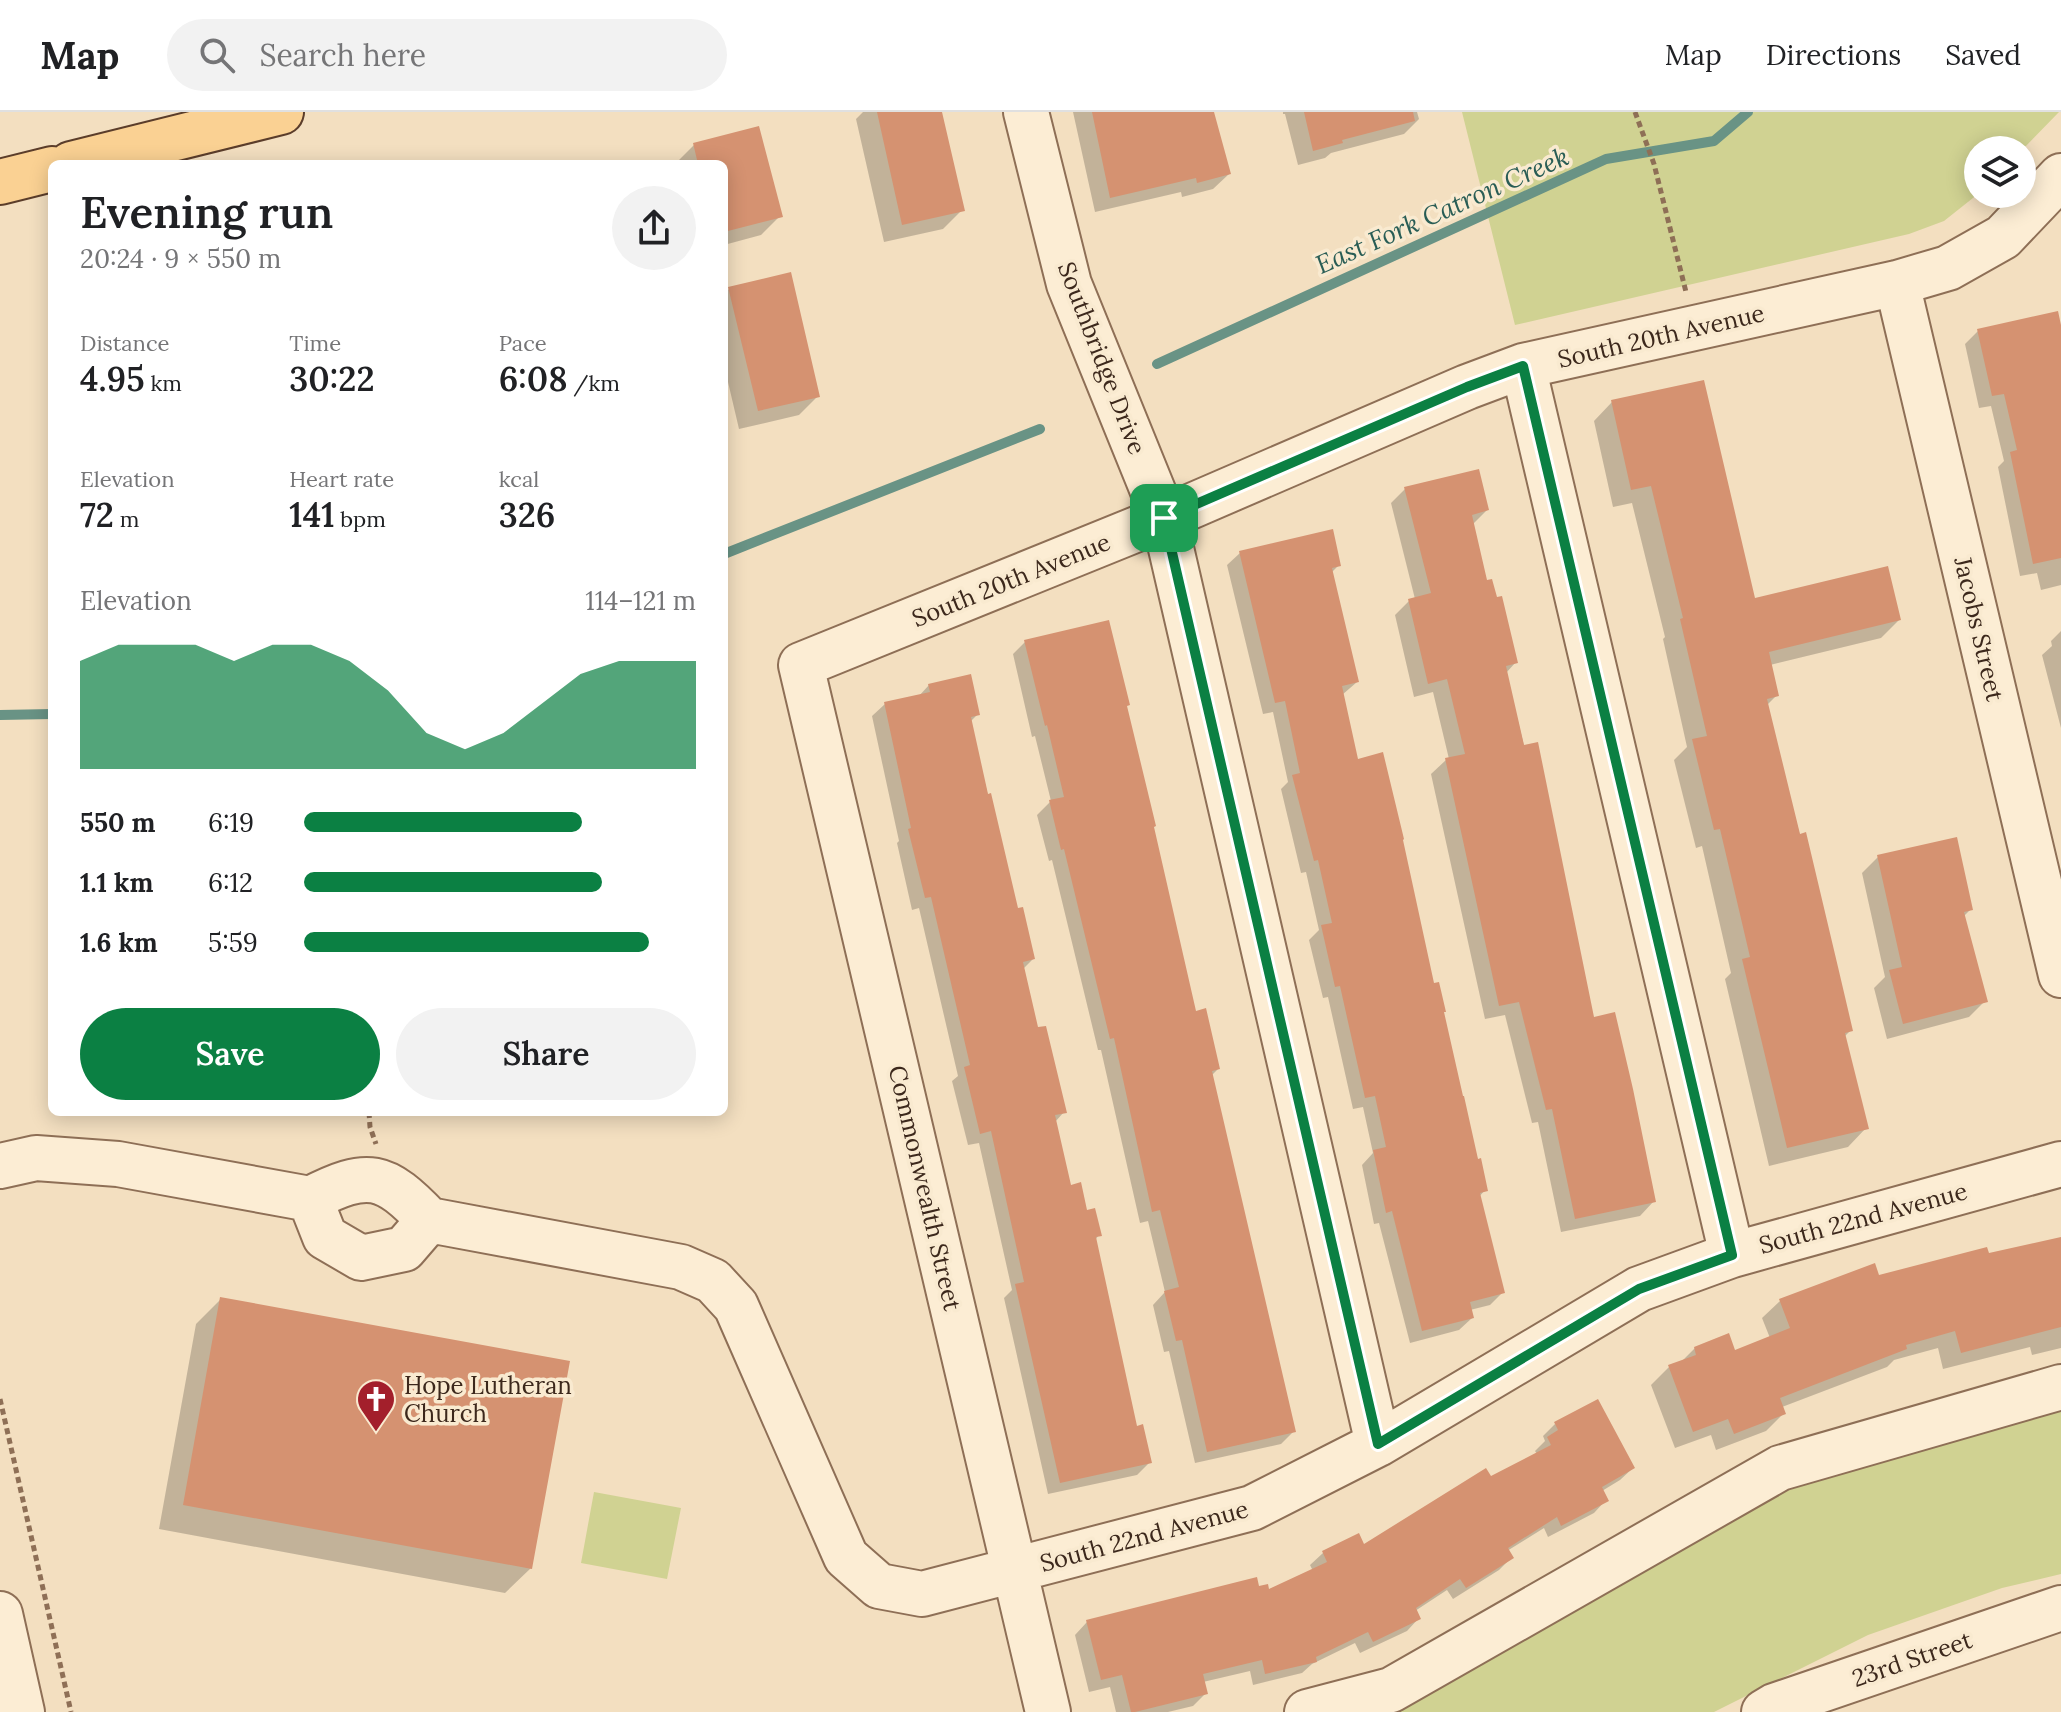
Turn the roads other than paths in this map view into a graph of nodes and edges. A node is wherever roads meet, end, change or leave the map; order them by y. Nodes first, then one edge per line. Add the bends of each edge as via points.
1 (281, 112) edge
2 (1026, 112) edge
3 (87, 160) edge
4 (48, 170) edge
5 (2061, 176) edge
6 (0, 182) edge
7 (1897, 283) junction
8 (1523, 366) junction
9 (1164, 518) junction
10 (801, 665) joint
11 (2061, 975) edge
12 (2061, 1164) edge
13 (0, 1166) edge
14 (310, 1199) junction
15 (429, 1220) junction
16 (1732, 1255) junction
17 (2061, 1387) edge
18 (1378, 1444) junction
19 (1015, 1570) junction
20 (2061, 1608) edge
21 (0, 1614) edge
22 (22, 1712) edge
23 (1048, 1712) edge
24 (1307, 1712) edge
25 (1764, 1712) edge

1 - 3 main road
2 - 9 street, Southbridge Drive via 1069,284
4 - 6 main road
5 - 7 street, South 20th Avenue via 2003,237 1948,268
7 - 8 street, South 20th Avenue
7 - 11 street, Jacobs Street
8 - 9 street, South 20th Avenue
8 - 16 street
9 - 10 street, South 20th Avenue
9 - 18 street, Southbridge Drive
10 - 19 street, Commonwealth Street
12 - 16 street, South 22nd Avenue
13 - 14 street via 36,1158 118,1164
14 - 15 street via 333,1187 380,1180 404,1193
14 - 15 street via 325,1237 361,1258 404,1249
15 - 19 street, South 22nd Avenue via 681,1267 713,1281 736,1306 846,1557 879,1586 922,1594
16 - 18 street, South 22nd Avenue via 1639,1289
17 - 24 street via 1780,1468 1391,1690
18 - 19 street, South 22nd Avenue via 1252,1508
19 - 23 street, Commonwealth Street
20 - 25 street, 23rd Street
21 - 22 street

